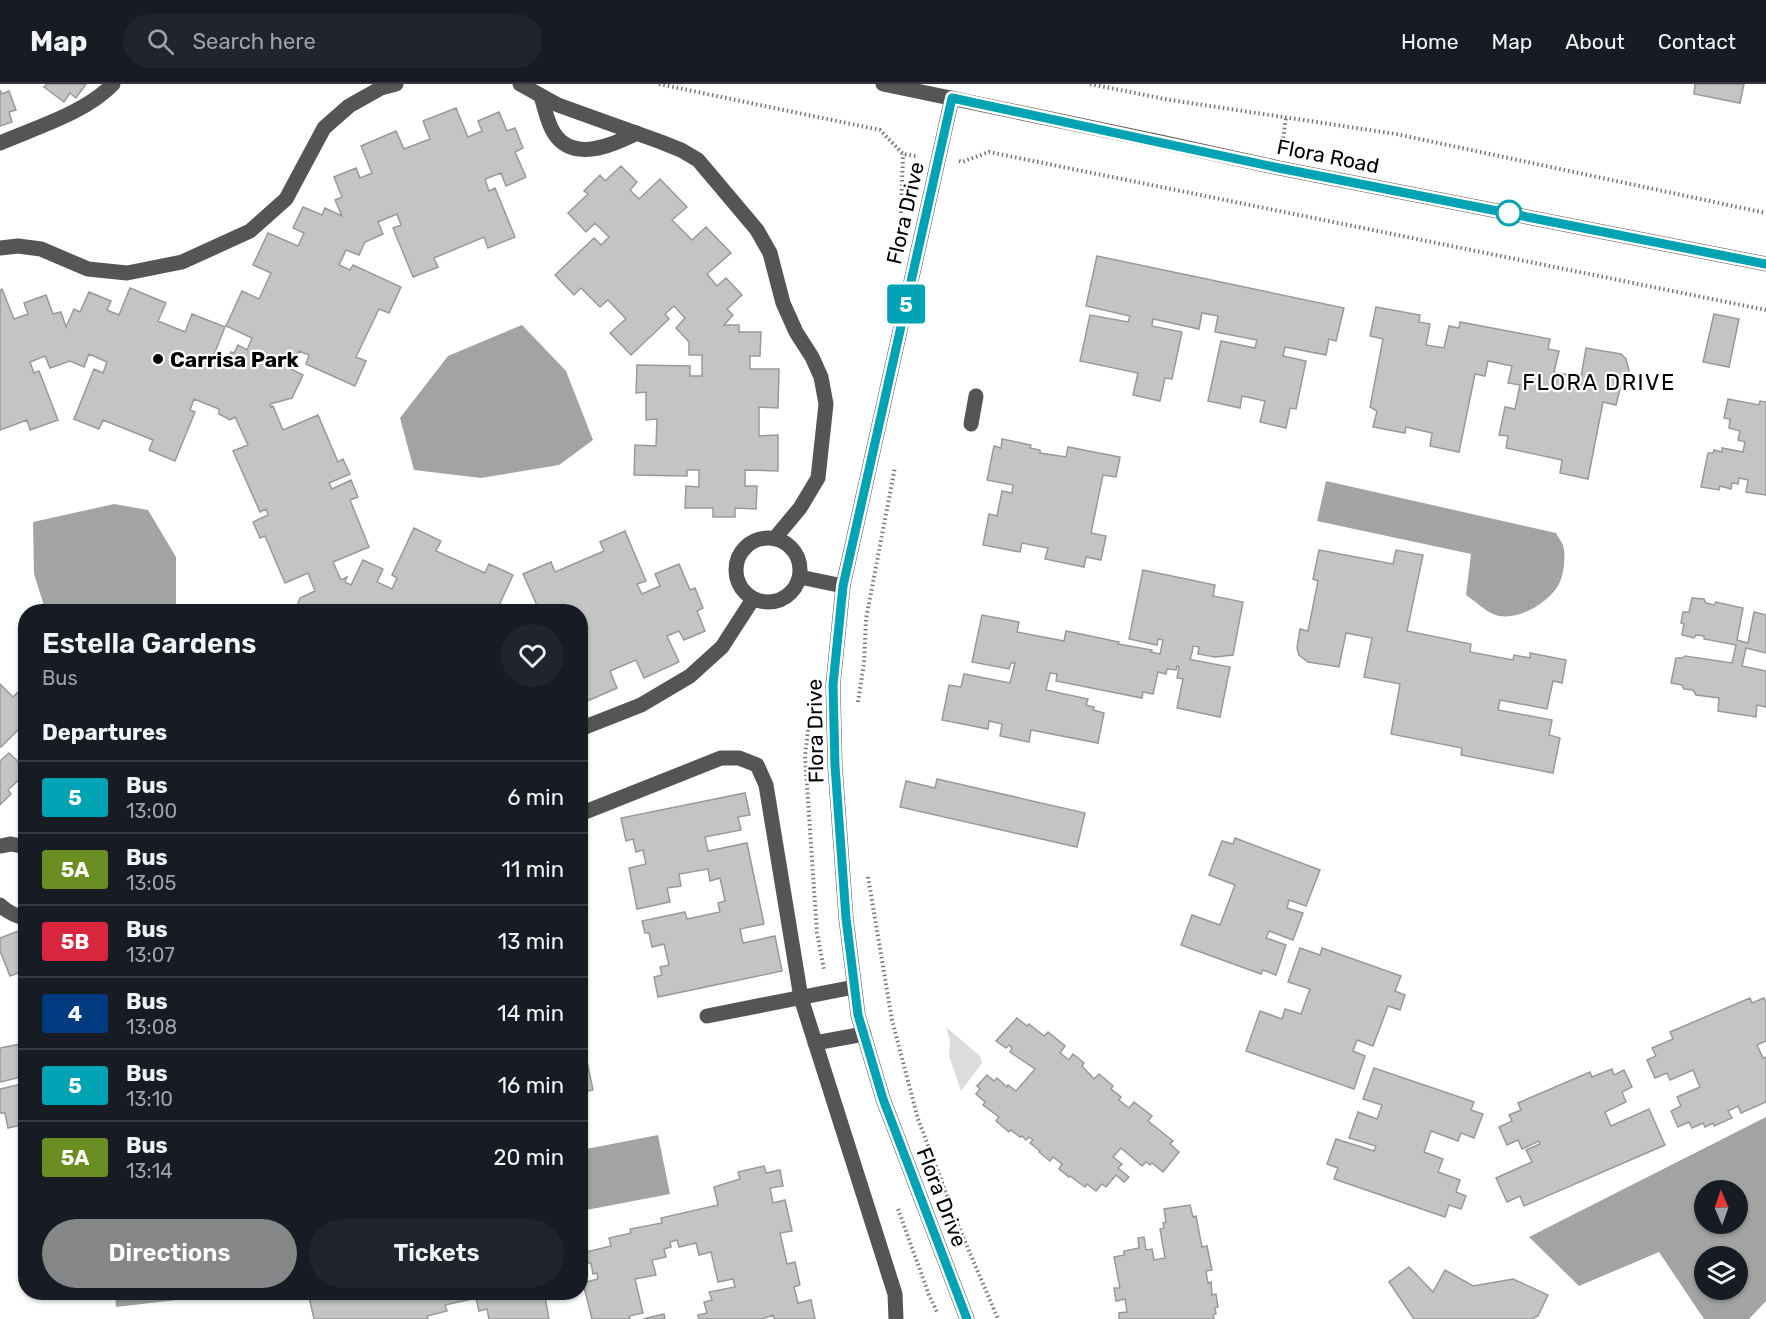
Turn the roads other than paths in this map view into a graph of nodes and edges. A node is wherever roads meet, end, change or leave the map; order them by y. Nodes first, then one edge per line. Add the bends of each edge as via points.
1 (113, 84) edge
2 (396, 84) edge
3 (520, 84) edge
4 (883, 84) edge
5 (541, 96) junction
6 (952, 98) junction
7 (637, 133) junction
8 (0, 143) edge
9 (0, 248) edge
10 (1766, 264) edge
11 (976, 396) dead end
12 (970, 424) dead end
13 (775, 538) junction
14 (800, 577) junction
15 (843, 586) junction
16 (753, 599) junction
17 (588, 726) edge
18 (588, 811) edge
19 (18, 845) edge
20 (0, 846) edge
21 (0, 905) edge
22 (18, 917) edge
23 (854, 987) junction
24 (801, 998) junction
25 (707, 1016) dead end
26 (864, 1034) junction
27 (815, 1043) junction
28 (896, 1319) edge
29 (967, 1319) edge

1 - 8 street via 87,105
2 - 9 street via 349,106 324,128 286,199 250,231 182,262 127,273 88,269 41,249
3 - 5 street
4 - 6 street, Flora Road
5 - 7 street
5 - 7 street via 555,134 578,148 613,145
6 - 10 street, Flora Road via 1279,168
6 - 15 street, Flora Drive
7 - 13 street via 698,160 757,230 770,253 783,303 821,377 826,404 818,478
11 - 12 street
13 - 14 street via 796,553
13 - 16 street via 749,543 735,565 736,578
14 - 15 street
14 - 16 street via 782,599
15 - 23 street, Flora Drive via 833,685 835,766
16 - 17 street via 722,647 690,676 641,705
18 - 24 street via 721,758 739,758 757,765 766,785
19 - 20 street
21 - 22 street
23 - 24 street
23 - 26 street, Flora Drive
24 - 25 street
24 - 27 street
26 - 27 street
26 - 29 street, Flora Drive via 883,1099
27 - 28 street via 895,1294

